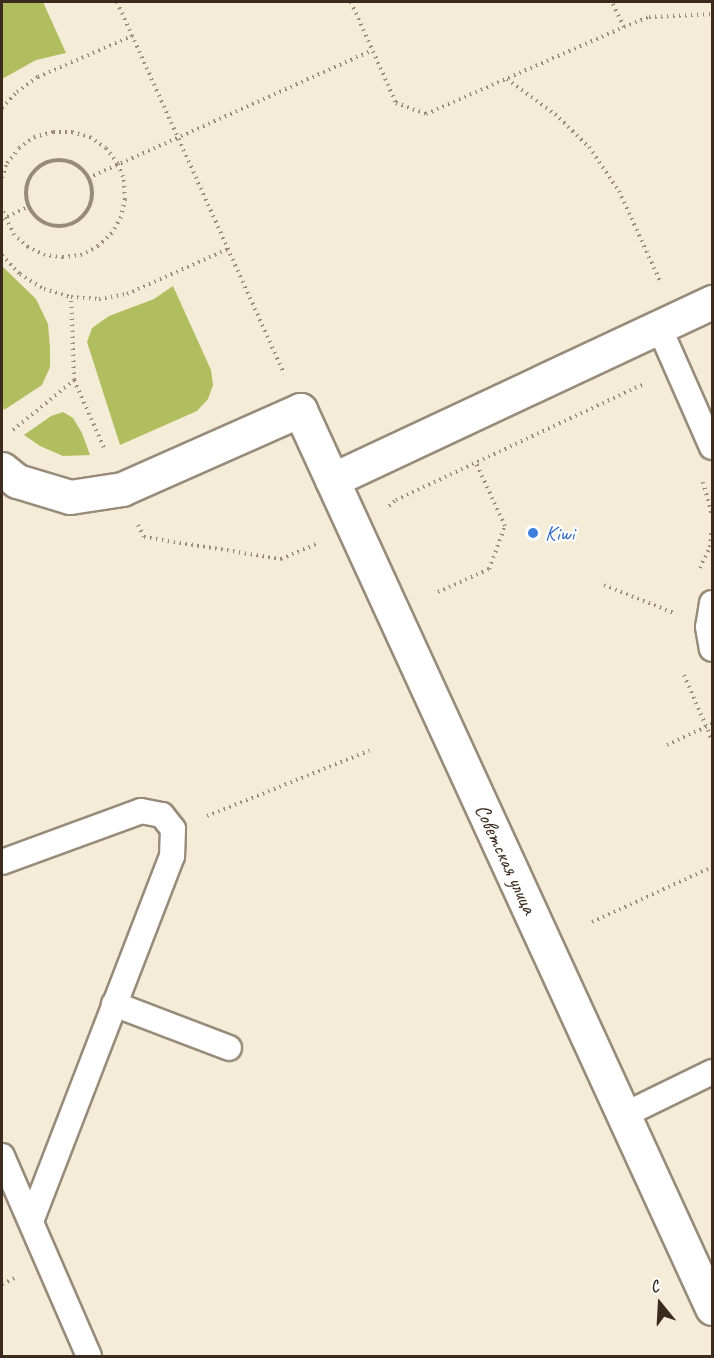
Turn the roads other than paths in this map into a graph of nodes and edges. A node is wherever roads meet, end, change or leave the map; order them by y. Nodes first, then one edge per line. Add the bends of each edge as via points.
1 (712, 302) edge
2 (668, 322) junction
3 (712, 447) edge
4 (2, 469) edge
5 (332, 480) junction
6 (712, 603) edge
7 (712, 649) edge
8 (2, 861) edge
9 (114, 1004) junction
10 (229, 1048) dead end
11 (712, 1072) edge
12 (624, 1115) junction
13 (2, 1156) edge
14 (31, 1221) junction
15 (712, 1308) edge
16 (89, 1356) edge

1 - 2 street
2 - 3 lane via 677,367
2 - 5 street
4 - 5 street, Советская улица via 17,481 70,496 122,489 300,410
5 - 12 street, Советская улица
6 - 7 lane via 708,627
8 - 9 lane via 141,811 162,814 172,829 172,856
9 - 10 lane
9 - 14 lane
11 - 12 lane
12 - 15 street, Советская улица
13 - 14 lane
14 - 16 lane

